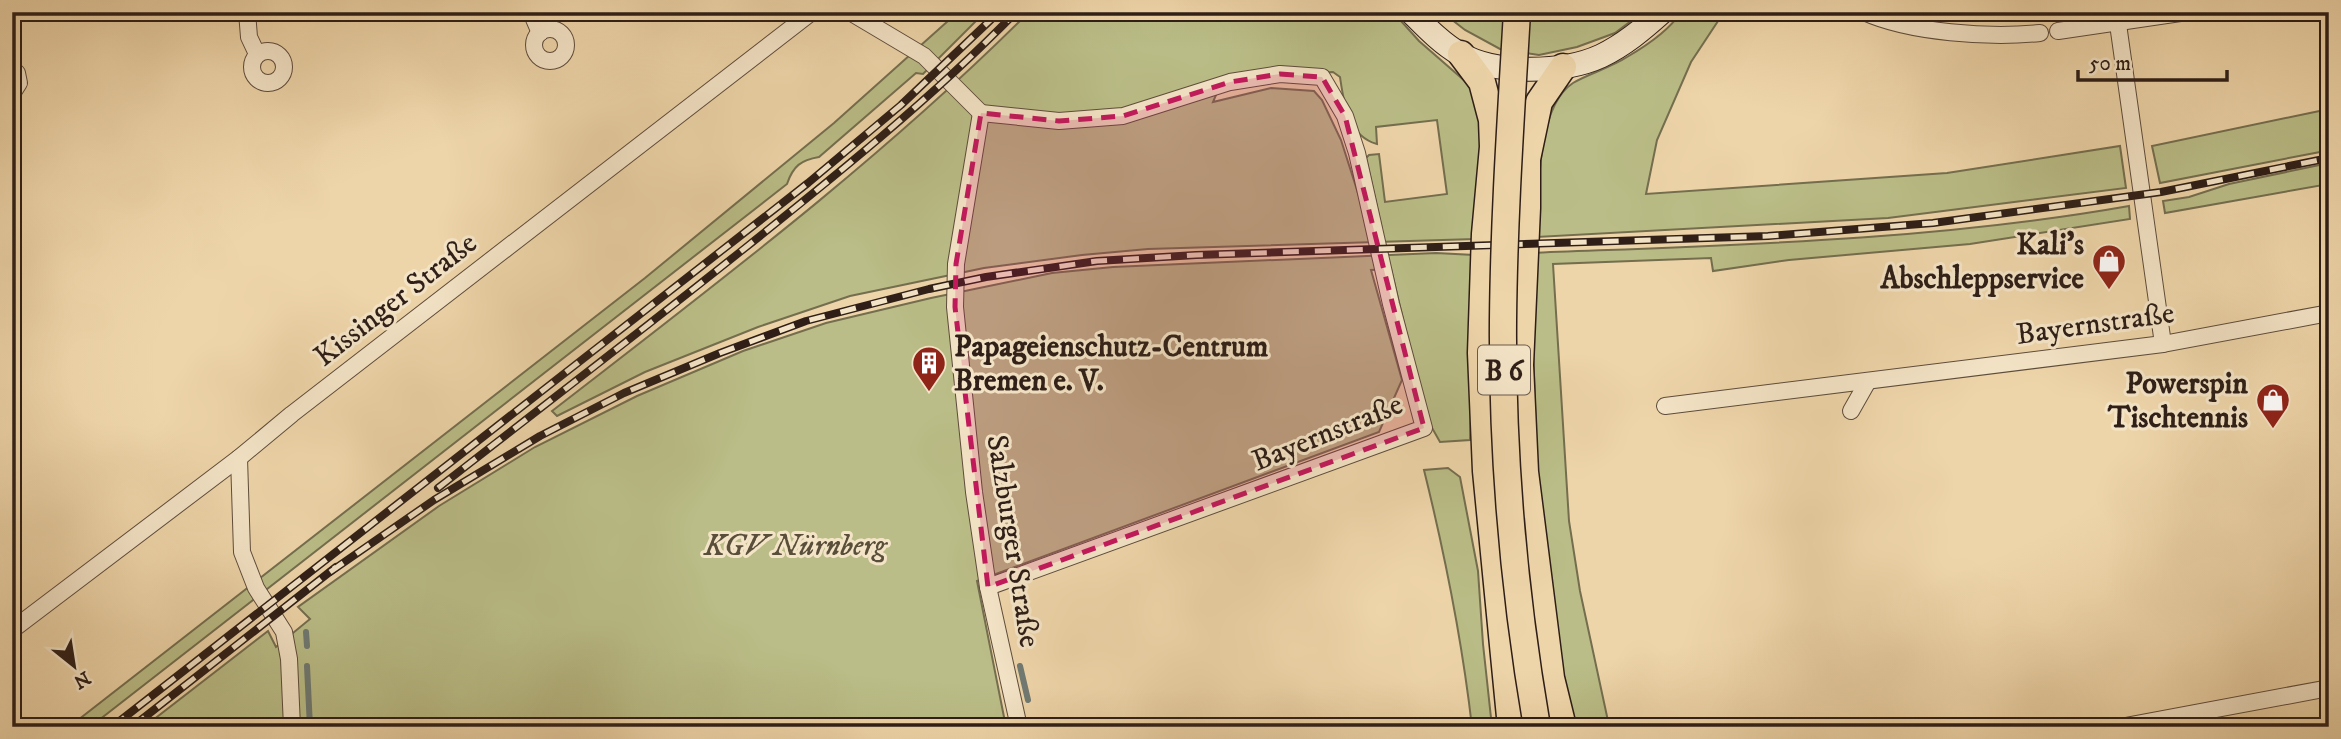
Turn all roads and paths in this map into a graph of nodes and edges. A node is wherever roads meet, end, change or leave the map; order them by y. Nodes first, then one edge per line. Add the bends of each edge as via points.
1 (247, 12) edge
2 (531, 12) edge
3 (812, 12) edge
4 (850, 12) edge
5 (1411, 12) edge
6 (1517, 12) edge
7 (1662, 12) edge
8 (1864, 12) edge
9 (2187, 12) edge
10 (2118, 24) junction
11 (2058, 31) dead end
12 (540, 33) dead end
13 (2040, 33) dead end
14 (257, 54) dead end
15 (1461, 54) junction
16 (1563, 67) junction
17 (12, 68) edge
18 (12, 94) edge
19 (981, 113) junction
20 (2329, 313) edge
21 (2163, 344) junction
22 (1868, 381) junction
23 (1665, 406) dead end
24 (1851, 411) dead end
25 (239, 458) junction
26 (988, 587) junction
27 (12, 629) edge
28 (2329, 688) edge
29 (2210, 709) junction
30 (292, 727) edge
31 (1019, 727) edge
32 (1511, 727) edge
33 (1538, 727) edge
34 (1563, 727) edge
35 (2120, 727) edge
36 (2213, 727) edge

1 - 14 street via 249,37
2 - 12 street
3 - 25 street, Kissinger Straße
4 - 19 street via 924,56
5 - 15 main road
6 - 33 highway, B 6, bridge via 1506,201 1505,400 1514,566
7 - 16 main road via 1633,38 1600,57
8 - 13 street via 1886,22 1947,30
9 - 10 street
10 - 11 street
10 - 21 street
15 - 16 main road via 1514,68
15 - 32 highway, B 6 via 1482,82 1492,120 1481,353 1486,471
16 - 34 highway, B 6 via 1539,102 1527,159 1520,365 1525,472 1551,678
17 - 18 street via 19,83
19 - 26 street, Salzburger Straße via 956,264 955,307
19 - 26 street, Bayernstraße via 1059,121 1123,116 1230,82 1280,74 1322,77 1345,116 1357,153 1424,428
20 - 21 street, Bayernstraße
21 - 22 street, Bayernstraße
22 - 23 street, Bayernstraße
22 - 24 street
25 - 27 street, Kissinger Straße
25 - 30 street via 242,552 256,588 284,632 293,696
26 - 31 street, Salzburger Straße
28 - 29 street
29 - 35 street
29 - 36 street

